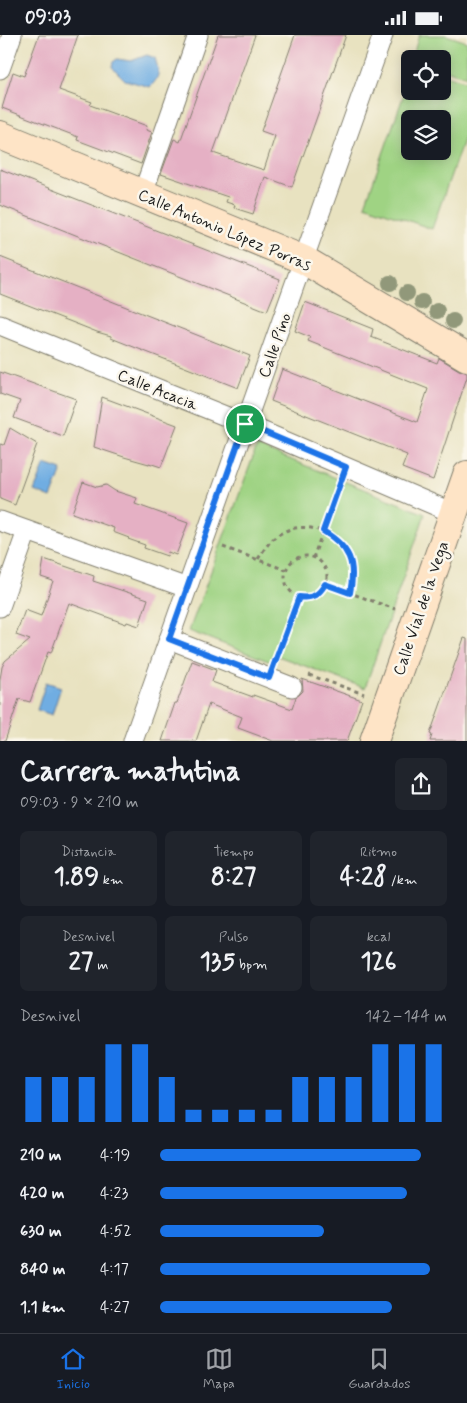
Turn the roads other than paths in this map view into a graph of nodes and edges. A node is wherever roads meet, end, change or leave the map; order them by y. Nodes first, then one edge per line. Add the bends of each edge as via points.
1 (12, 35) edge
2 (198, 35) edge
3 (383, 35) edge
4 (0, 69) edge
5 (0, 135) edge
6 (143, 193) junction
7 (304, 260) junction
8 (0, 325) edge
9 (467, 357) edge
10 (245, 424) junction
11 (467, 475) edge
12 (453, 513) junction
13 (0, 521) edge
14 (27, 531) junction
15 (187, 588) junction
16 (0, 607) edge
17 (169, 639) junction
18 (292, 687) road end
19 (133, 741) edge
20 (374, 741) edge

1 - 4 street
2 - 6 street
3 - 7 street, Calle Pino
5 - 6 street, Calle Antonio López Porras
6 - 7 street, Calle Antonio López Porras
7 - 9 street, Calle Antonio López Porras
7 - 10 street, Calle Pino
8 - 10 street, Calle Acacia
10 - 12 street, Calle Acacia
10 - 15 street, Calle Pino
11 - 12 street, Calle Vial de la Vega
12 - 20 street, Calle Vial de la Vega
13 - 14 street
14 - 15 street
14 - 16 street
15 - 17 street, Calle Pino
17 - 18 street
17 - 19 street, Calle Pino

